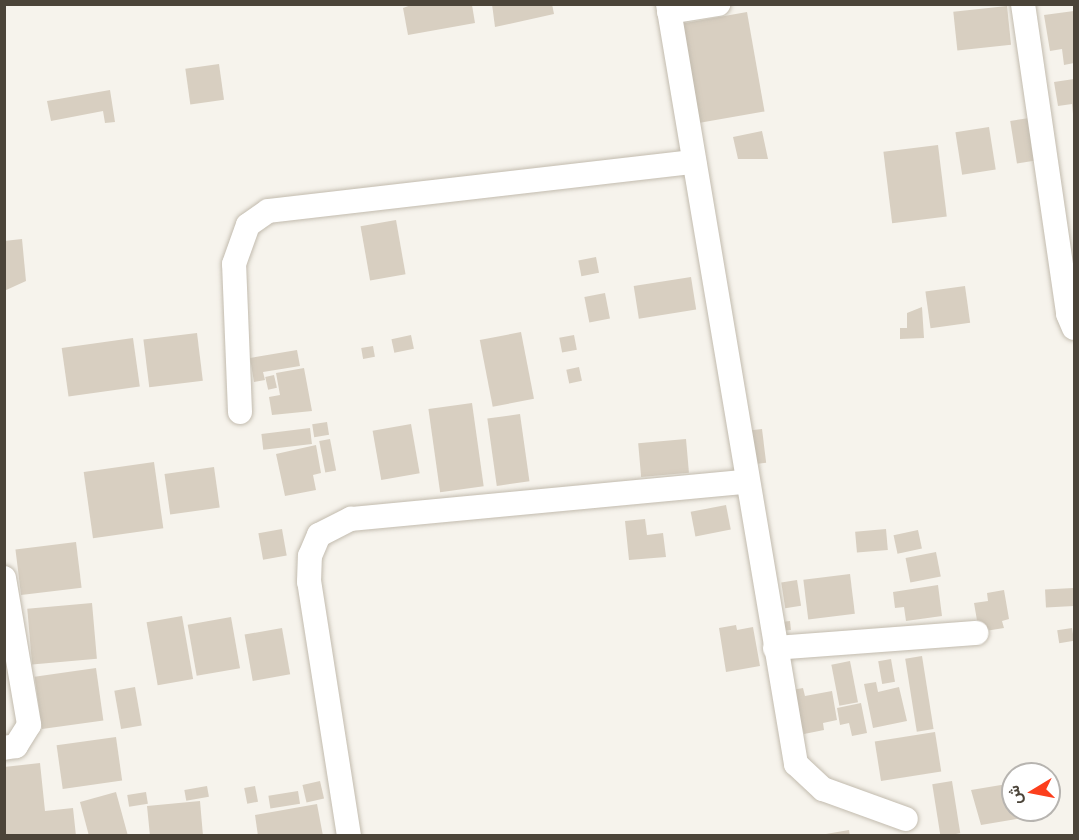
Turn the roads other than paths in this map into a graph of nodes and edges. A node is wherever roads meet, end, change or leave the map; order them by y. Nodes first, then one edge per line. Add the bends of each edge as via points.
1 (718, 4) edge
2 (1023, 4) edge
3 (669, 8) edge
4 (694, 162) junction
5 (1074, 328) edge
6 (240, 412) dead end
7 (746, 482) junction
8 (4, 578) edge
9 (976, 633) dead end
10 (775, 648) junction
11 (4, 748) edge
12 (906, 819) dead end
13 (349, 836) edge

1 - 3 street
2 - 5 street
3 - 4 street
4 - 6 street via 268,211 248,225 234,264
4 - 7 street
7 - 10 street
7 - 13 street via 351,519 319,535 310,556 309,582
8 - 11 street via 29,725 16,746
9 - 10 street
10 - 12 street via 796,764 823,789

